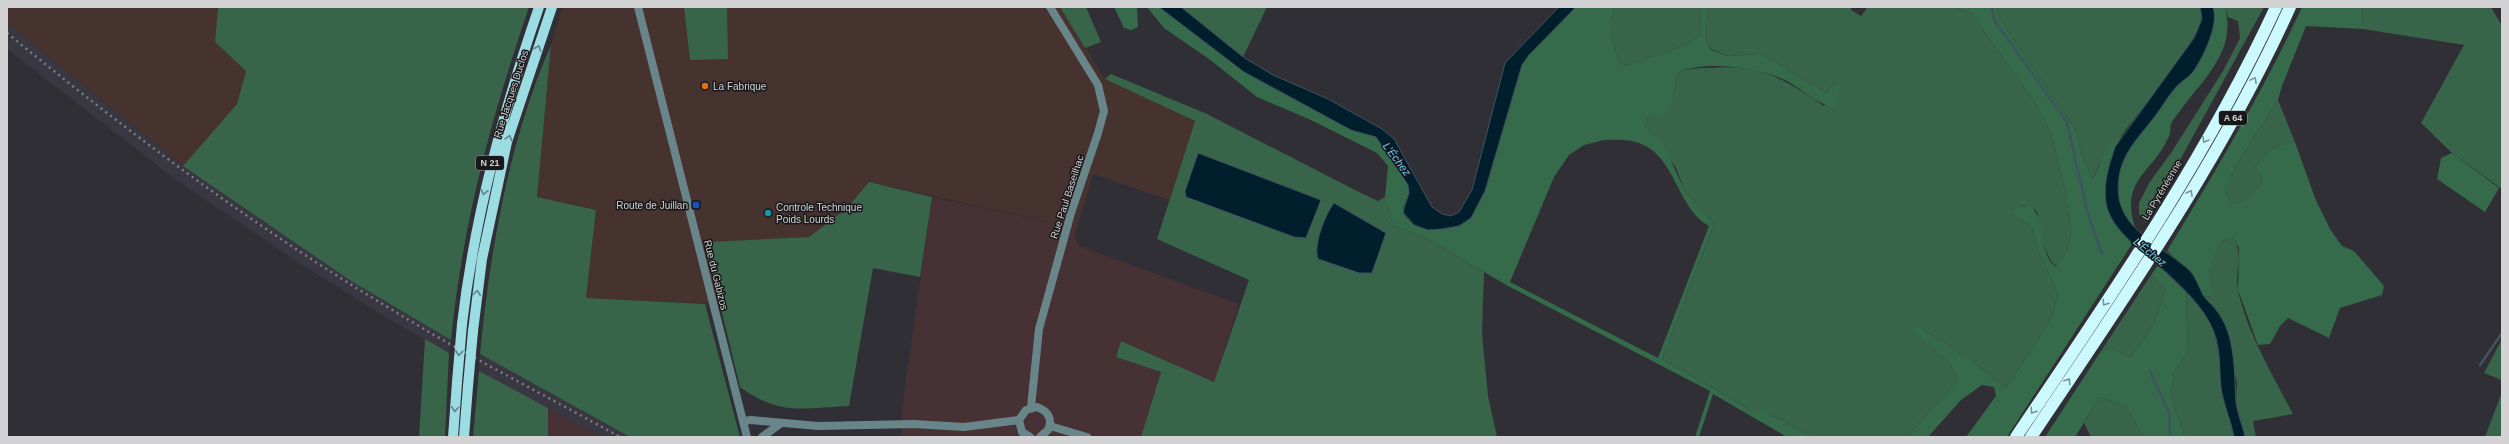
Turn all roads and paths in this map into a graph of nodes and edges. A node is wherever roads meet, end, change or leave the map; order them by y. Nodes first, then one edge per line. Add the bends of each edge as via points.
1 (539, 7) edge
2 (552, 7) edge
3 (638, 7) edge
4 (1050, 7) edge
5 (2276, 7) edge
6 (2290, 7) edge
7 (1031, 407) junction
8 (1019, 420) junction
9 (743, 421) junction
10 (780, 424) junction
11 (1050, 426) junction
12 (453, 437) edge
13 (464, 437) edge
14 (747, 437) edge
15 (762, 437) edge
16 (1030, 437) edge
17 (1040, 437) edge
18 (1087, 437) edge
19 (2016, 437) edge
20 (2031, 437) edge

1 -> 12 main road, Rue Jacques Duclos / N 21, bridge via 513,82 494,149 473,246 462,324
13 -> 2 main road, Rue Jacques Duclos / N 21, bridge via 482,259 506,150
3 - 9 street, Rue du Gabizos
4 - 7 street, Rue Paul Baseilhac via 1098,85 1104,110 1071,213 1039,329
5 -> 19 highway, La Pyrénéenne / A 64 via 2208,135 2159,219
20 -> 6 highway, A 64 via 2171,227 2223,138
7 - 8 street via 1021,414
7 - 11 street via 1037,407 1047,413
8 - 10 street via 964,427 914,424
8 - 16 street via 1022,432
9 - 10 street
9 - 14 street, Rue du Gabizos
10 - 15 street
11 - 17 street
11 - 18 street

